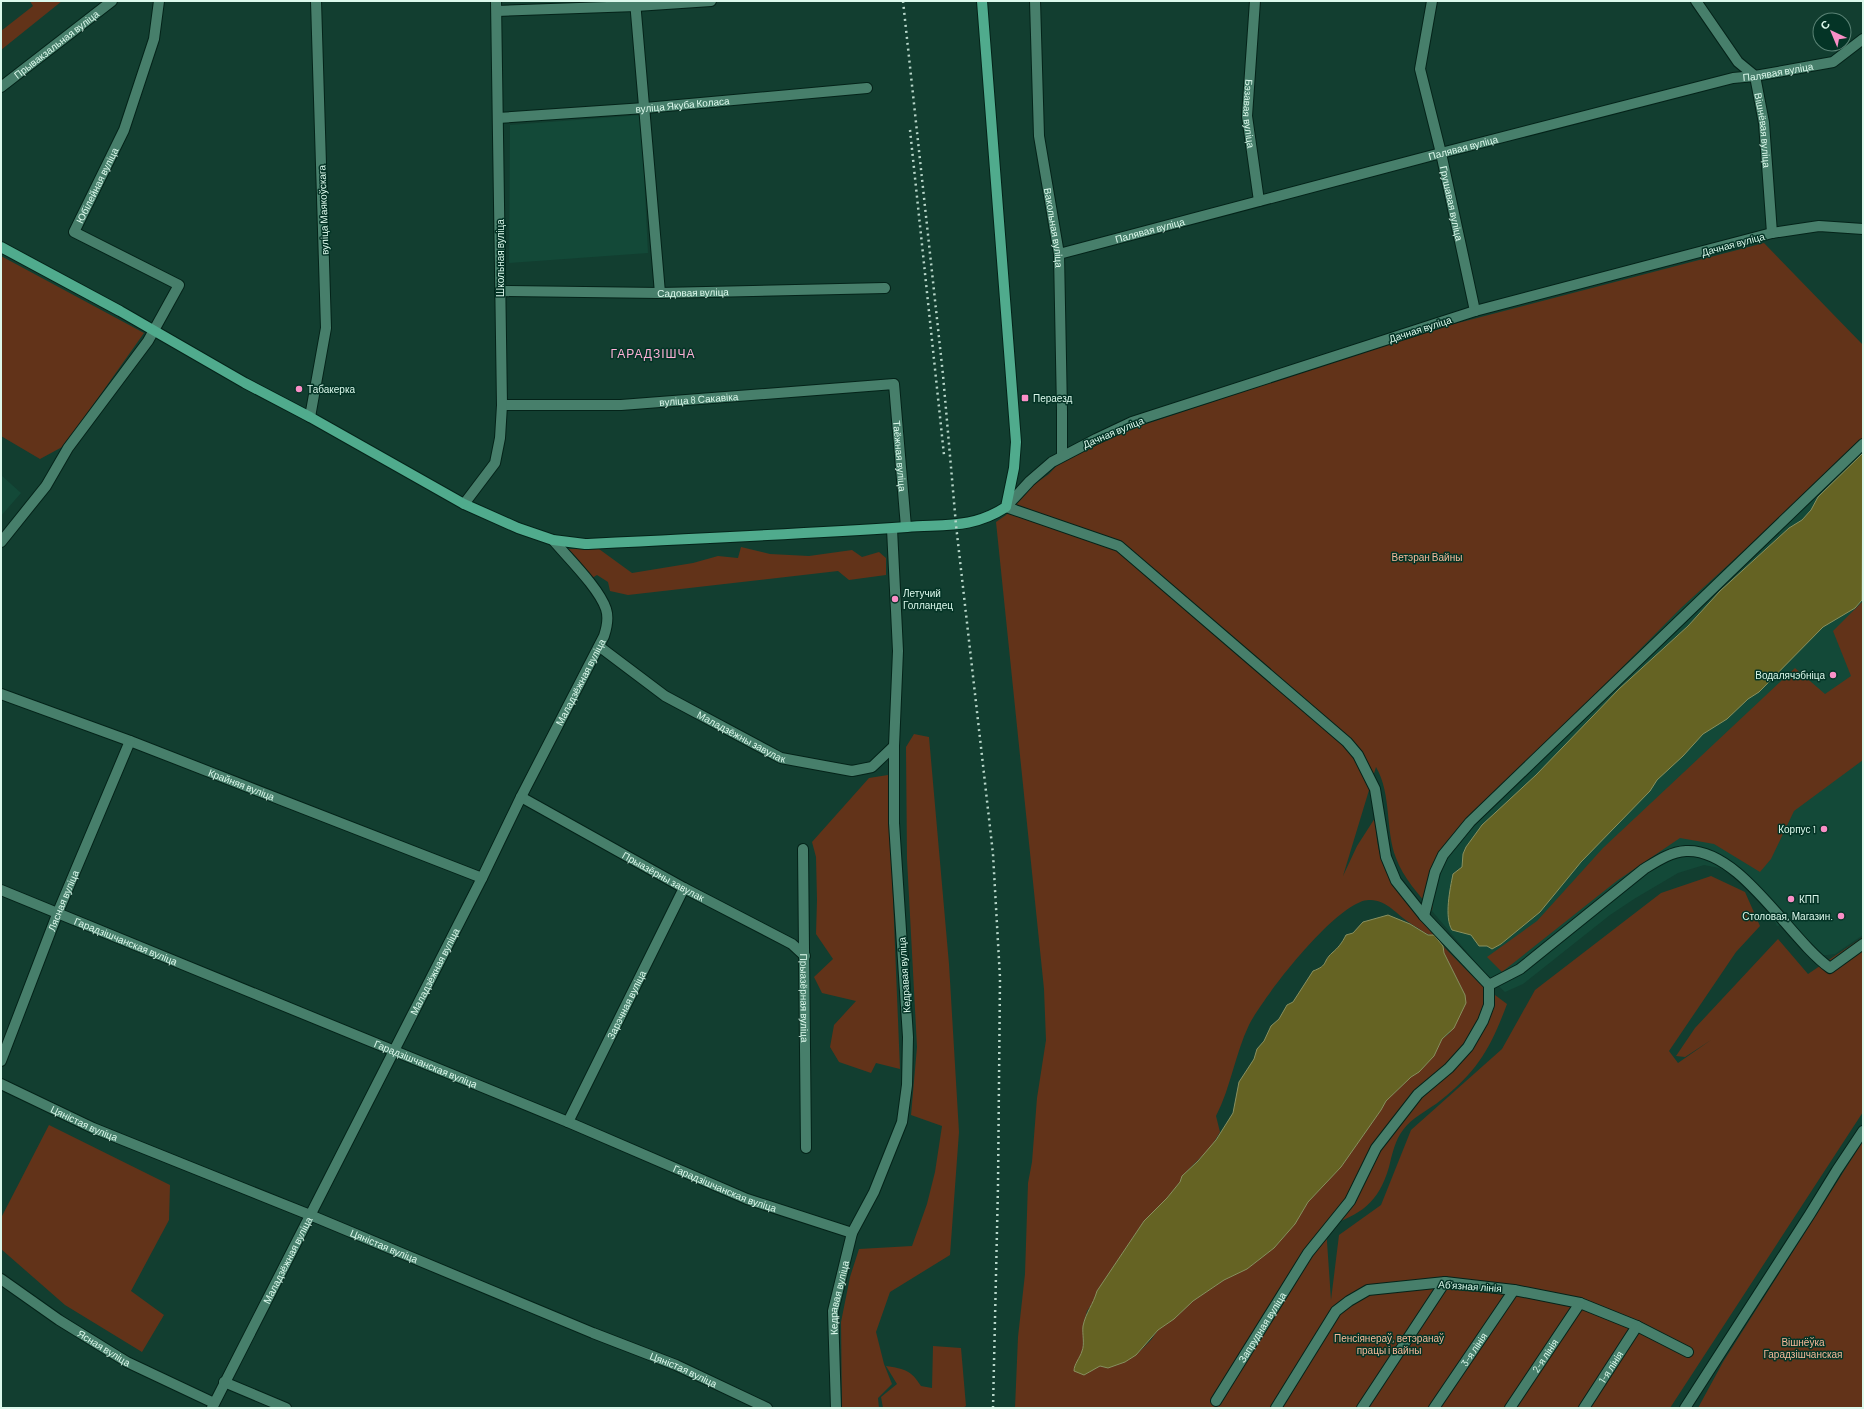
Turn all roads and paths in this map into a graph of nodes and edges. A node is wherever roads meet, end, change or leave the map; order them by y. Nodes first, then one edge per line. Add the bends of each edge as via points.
1 (112, 1) edge
2 (159, 1) edge
3 (316, 1) edge
4 (711, 1) edge
5 (982, 1) edge
6 (1035, 1) edge
7 (1255, 1) edge
8 (1432, 1) edge
9 (1696, 1) edge
10 (635, 3) edge
11 (497, 6) edge
12 (1863, 39) edge
13 (1755, 76) junction
14 (1, 88) edge
15 (867, 88) dead end
16 (645, 108) junction
17 (498, 118) junction
18 (1441, 152) junction
19 (1259, 202) junction
20 (1863, 229) edge
21 (1772, 233) junction
22 (1, 248) edge
23 (1059, 254) junction
24 (885, 288) dead end
25 (500, 291) junction
26 (660, 293) junction
27 (1475, 311) junction
28 (155, 330) junction
29 (894, 384) joint
30 (502, 405) junction
31 (310, 417) junction
32 (1863, 444) edge
33 (1062, 456) junction
34 (464, 504) junction
35 (1006, 507) junction
36 (906, 527) junction
37 (892, 529) junction
38 (553, 540) junction
39 (1, 542) edge
40 (600, 647) junction
41 (1, 694) edge
42 (130, 741) junction
43 (894, 746) junction
44 (521, 797) junction
45 (803, 849) dead end
46 (482, 878) junction
47 (684, 888) junction
48 (1, 890) edge
49 (58, 912) junction
50 (1424, 916) junction
51 (1863, 944) edge
52 (805, 956) junction
53 (1489, 985) junction
54 (393, 1051) junction
55 (1, 1061) edge
56 (1, 1084) edge
57 (568, 1122) junction
58 (1863, 1132) edge
59 (806, 1148) dead end
60 (310, 1215) junction
61 (852, 1233) junction
62 (1, 1279) edge
63 (1445, 1282) junction
64 (1514, 1290) junction
65 (1580, 1303) junction
66 (1637, 1326) junction
67 (1688, 1352) dead end
68 (224, 1382) junction
69 (1216, 1401) dead end
70 (213, 1406) edge
71 (286, 1408) edge
72 (767, 1408) edge
73 (836, 1408) edge
74 (1276, 1408) edge
75 (1362, 1408) edge
76 (1434, 1408) edge
77 (1510, 1408) edge
78 (1584, 1408) edge
79 (1685, 1408) edge

1 - 14 street, Прывакзальная вуліца
2 - 28 street, Юбілейная вуліца via 154,39 124,130 74,232 179,285
3 - 31 street, вуліца Маякоўскага via 326,328
4 - 10 street
5 - 35 main road via 1016,442
6 - 23 street, Вакольная вуліца via 1039,136
7 - 19 street, Бэзавая вуліца via 1247,116
8 - 18 street, Грушавая вуліца via 1420,69
9 - 13 street via 1738,62
10 - 11 street
10 - 16 street
11 - 17 street, Школьная вуліца
12 - 13 street, Палявая вуліца via 1833,62
13 - 18 street, Палявая вуліца via 1733,78
13 - 21 street, Вішнёвая вуліца via 1764,123
15 - 16 street, вуліца Якуба Коласа
16 - 17 street, вуліца Якуба Коласа
16 - 26 street
17 - 25 street, Школьная вуліца
18 - 19 street, Палявая вуліца
18 - 27 street, Грушавая вуліца
19 - 23 street, Палявая вуліца
20 - 21 street, Дачная вуліца via 1819,226
21 - 27 street, Дачная вуліца
22 - 28 main road
23 - 33 street, Вакольная вуліца
24 - 26 street, Садовая вуліца
25 - 26 street, Садовая вуліца
25 - 30 street, Школьная вуліца
27 - 33 street, Дачная вуліца via 1132,422
28 - 31 main road via 245,383
28 - 39 street via 68,448 46,486
29 - 30 street, вуліца 8 Сакавіка via 621,405
29 - 36 street, Таёжная вуліца
30 - 34 street, Школьная вуліца via 495,463
31 - 34 main road
32 - 50 street via 1470,822 1443,855 1435,872
33 - 35 street, Дачная вуліца via 1030,481
34 - 38 main road
35 - 36 main road via 979,521 956,525
35 - 50 street via 1119,546 1347,742 1358,755 1375,789 1382,840 1390,869 1404,893
36 - 37 main road
37 - 38 main road via 585,544
37 - 43 street, Кедравая вуліца via 898,651
38 - 40 street, Маладзёжная вуліца via 599,595 606,610 608,624
40 - 43 street, Маладзёжны завулак via 665,696 781,758 852,771 872,767
40 - 44 street, Маладзёжная вуліца
41 - 42 street, Крайняя вуліца
42 - 46 street, Крайняя вуліца
42 - 49 street, Лясная вуліца
43 - 61 street, Кедравая вуліца via 894,823 908,1037 907,1086 902,1122 874,1192
44 - 46 street, Маладзёжная вуліца
44 - 47 street, Прыазёрны завулак
45 - 52 street, Прыазёрная вуліца
46 - 54 street, Маладзёжная вуліца
47 - 52 street, Прыазёрны завулак via 792,944
47 - 57 street, Зарэчная вуліца
48 - 49 street, Гарадзішчанская вуліца
49 - 54 street, Гарадзішчанская вуліца
49 - 55 street, Лясная вуліца
50 - 53 street
51 - 53 street via 1830,968 1817,959 1758,892 1730,867 1711,855 1684,851 1649,866 1520,969
52 - 59 street, Прыазёрная вуліца
53 - 69 street, Запрудная вуліца via 1489,1005 1468,1047 1449,1068 1418,1094 1376,1148 1350,1200 1308,1253
54 - 57 street, Гарадзішчанская вуліца
54 - 60 street, Маладзёжная вуліца
56 - 60 street, Цяністая вуліца via 93,1128
57 - 61 street, Гарадзішчанская вуліца via 747,1199
58 - 79 street
60 - 68 street, Маладзёжная вуліца
60 - 72 street, Цяністая вуліца via 585,1330 676,1365
61 - 73 street, Кедравая вуліца via 833,1311
62 - 70 street, Ясная вуліца via 59,1320 126,1362
63 - 64 street, Абʼязная лінія
63 - 74 street, Абʼязная лінія via 1368,1290 1349,1301 1336,1312
63 - 75 street
64 - 65 street, Абʼязная лінія
64 - 76 street, 3-я лінія
65 - 66 street, Абʼязная лінія
65 - 77 street, 2-я лінія
66 - 67 street, Абʼязная лінія
66 - 78 street, 1-я лінія
68 - 70 street, Маладзёжная вуліца
68 - 71 street

